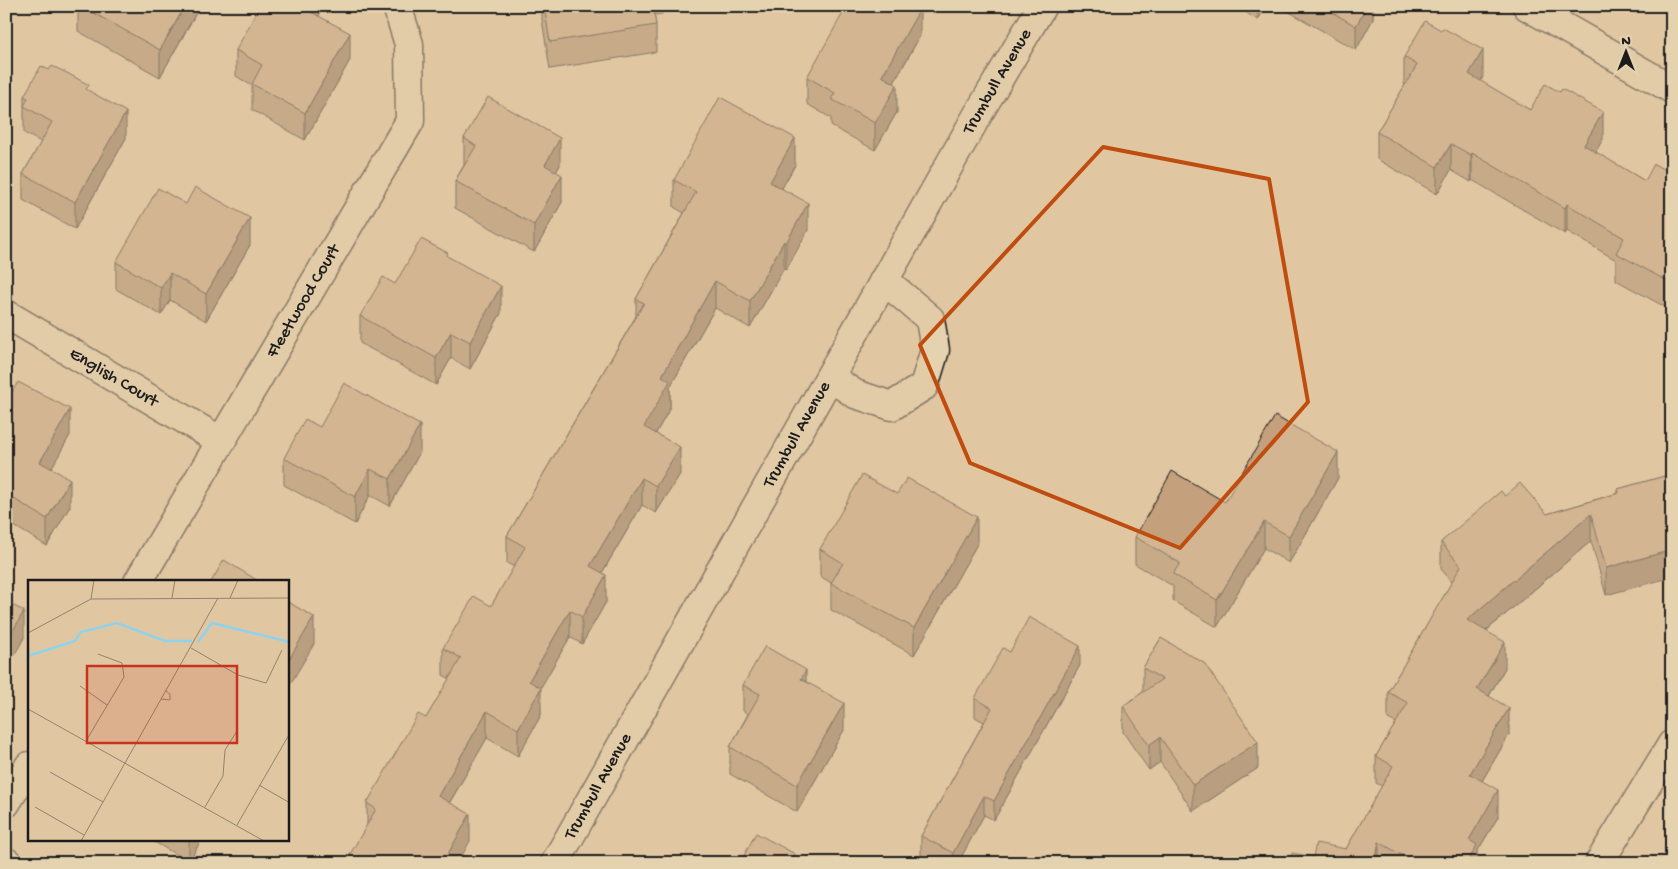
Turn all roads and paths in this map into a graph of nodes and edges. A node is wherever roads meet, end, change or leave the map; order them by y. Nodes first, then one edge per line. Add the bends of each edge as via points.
1 (397, 6) edge
2 (1042, 6) edge
3 (1527, 6) edge
4 (1672, 89) edge
5 (884, 280) junction
6 (6, 314) edge
7 (830, 377) junction
8 (221, 441) junction
9 (139, 580) edge
10 (1672, 744) edge
11 (28, 768) edge
12 (6, 803) edge
13 (555, 863) edge
14 (1599, 863) edge

1 - 8 street, Fleetwood Court via 409,44 410,122
2 - 5 street, Trumbull Avenue
3 - 4 street
5 - 7 street, Trumbull Avenue
5 - 7 street via 930,319 935,350 924,386 892,406 856,394
6 - 8 street, English Court
7 - 13 street, Trumbull Avenue
8 - 9 street, Fleetwood Court
10 - 14 street
11 - 12 street

